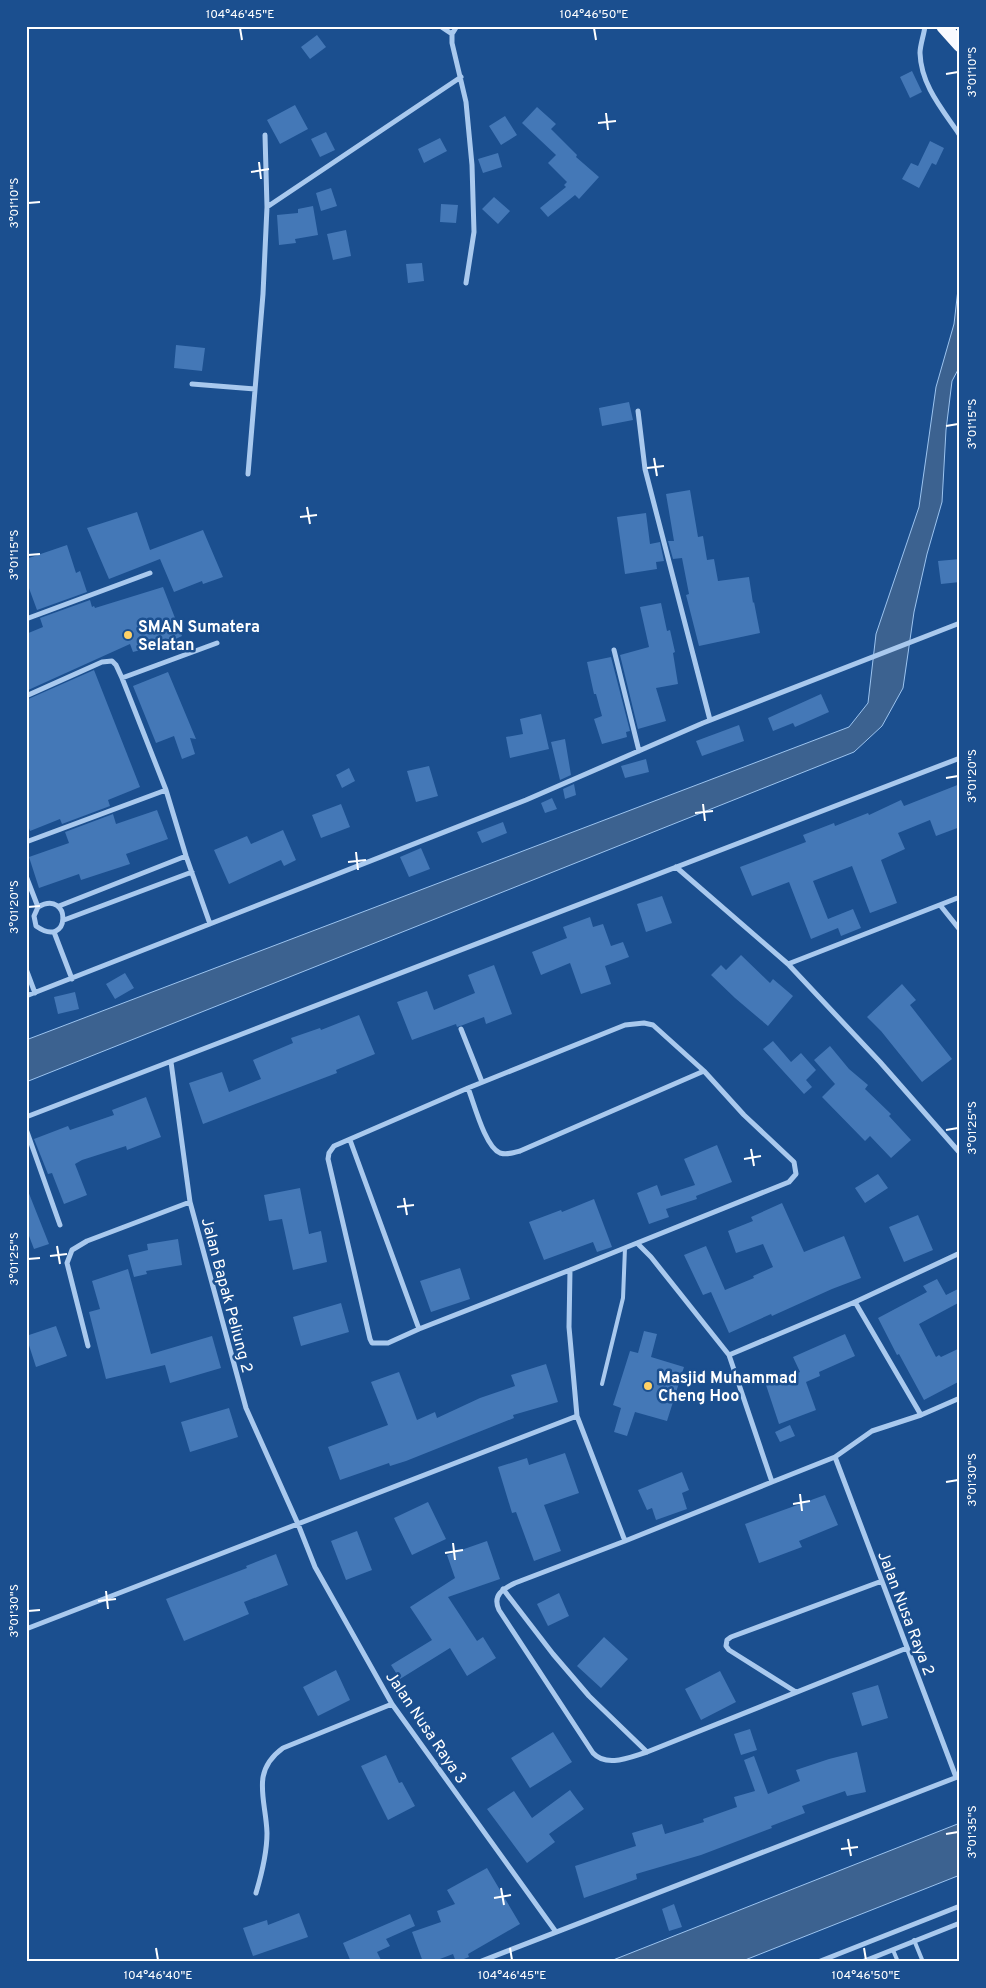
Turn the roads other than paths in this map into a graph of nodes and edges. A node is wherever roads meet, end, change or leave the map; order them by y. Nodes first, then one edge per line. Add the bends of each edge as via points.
1 (440, 26) edge
2 (457, 26) edge
3 (926, 26) edge
4 (943, 26) edge
5 (452, 34) junction
6 (960, 45) edge
7 (461, 77) junction
8 (958, 134) dead end
9 (265, 135) dead end
10 (267, 207) junction
11 (466, 283) dead end
12 (192, 384) dead end
13 (255, 389) junction
14 (638, 411) dead end
15 (248, 474) dead end
16 (150, 573) dead end
17 (26, 619) edge
18 (960, 623) edge
19 (217, 643) dead end
20 (614, 650) dead end
21 (122, 678) junction
22 (26, 696) edge
23 (710, 720) junction
24 (639, 751) junction
25 (960, 758) edge
26 (166, 790) junction
27 (26, 842) edge
28 (186, 856) junction
29 (676, 867) junction
30 (192, 872) junction
31 (26, 876) edge
32 (960, 897) edge
33 (940, 905) junction
34 (59, 906) junction
35 (38, 907) junction
36 (64, 920) junction
37 (210, 924) junction
38 (960, 930) edge
39 (54, 932) junction
40 (788, 964) junction
41 (26, 969) edge
42 (72, 979) junction
43 (35, 993) junction
44 (26, 996) edge
45 (461, 1029) dead end
46 (171, 1062) junction
47 (704, 1071) junction
48 (482, 1082) junction
49 (468, 1088) junction
50 (26, 1117) edge
51 (26, 1129) edge
52 (350, 1140) junction
53 (960, 1153) edge
54 (190, 1202) junction
55 (60, 1225) dead end
56 (637, 1243) junction
57 (625, 1248) junction
58 (960, 1253) edge
59 (570, 1270) junction
60 (855, 1302) junction
61 (419, 1329) junction
62 (88, 1346) dead end
63 (729, 1355) junction
64 (602, 1384) dead end
65 (960, 1398) edge
66 (921, 1415) junction
67 (577, 1416) junction
68 (835, 1457) junction
69 (772, 1482) junction
70 (298, 1524) junction
71 (625, 1542) junction
72 (882, 1581) junction
73 (503, 1589) junction
74 (26, 1629) edge
75 (907, 1648) junction
76 (796, 1692) junction
77 (392, 1704) junction
78 (647, 1752) junction
79 (958, 1777) edge
80 (256, 1893) dead end
81 (960, 1906) edge
82 (960, 1923) edge
83 (556, 1932) junction
84 (914, 1940) junction
85 (893, 1950) junction
86 (479, 1962) edge
87 (818, 1962) edge
88 (862, 1962) edge
89 (898, 1962) edge
90 (923, 1962) edge

1 - 5 street
2 - 5 street
3 - 8 street via 920,52 923,72 930,92
4 - 6 highway
5 - 7 street
7 - 10 street
7 - 11 street via 472,165 474,232
9 - 10 street
10 - 13 street
12 - 13 street
13 - 15 street
14 - 23 street via 649,487
16 - 17 street
18 - 23 street
19 - 21 street
20 - 24 street
21 - 22 street via 116,665 107,661
21 - 26 street
23 - 24 street
24 - 37 street via 526,800
25 - 29 street
26 - 27 street
26 - 28 street
28 - 30 street
28 - 34 street
29 - 40 street
29 - 46 street
30 - 36 street
30 - 37 street
31 - 35 street
32 - 33 street
33 - 38 street
33 - 40 street
34 - 35 street via 52,903
34 - 36 street
35 - 39 street via 34,916 36,926 44,932
36 - 39 street
37 - 42 street
39 - 42 street
40 - 53 street
41 - 43 street
42 - 43 street
43 - 44 street
45 - 48 street
46 - 50 street
46 - 54 street, Jalan Bapak Peliung 2
47 - 48 street via 653,1025 634,1023
47 - 49 street via 510,1154 500,1153 488,1142
47 - 56 street via 744,1116 794,1162 796,1174 789,1182
48 - 49 street
49 - 52 street
51 - 55 street
52 - 61 street
52 - 61 street via 331,1148 328,1159 370,1339 377,1344 388,1343
54 - 62 street via 87,1241 72,1250 67,1263
54 - 70 street, Jalan Bapak Peliung 2 via 246,1408
56 - 57 street
56 - 63 street via 651,1256
57 - 59 street
57 - 64 lane via 623,1298
58 - 60 street
59 - 61 street
59 - 67 street via 570,1327
60 - 63 street
60 - 66 street
63 - 69 street
65 - 66 street
66 - 68 street via 872,1431
67 - 70 street
67 - 71 street
68 - 69 street
68 - 72 street, Jalan Nusa Raya 2
69 - 71 street
70 - 74 street
70 - 77 street, Jalan Nusa Raya 3 via 314,1567
71 - 73 street
72 - 75 street, Jalan Nusa Raya 2
72 - 76 street via 727,1640 729,1650
73 - 78 street via 589,1696
73 - 78 street via 496,1599 499,1610 593,1753 612,1761
75 - 76 street
75 - 79 street, Jalan Nusa Raya 2
76 - 78 street
77 - 80 street via 283,1748 272,1756 262,1776 266,1852
77 - 83 street, Jalan Nusa Raya 3
79 - 83 street
81 - 87 street
82 - 84 street
83 - 86 street
84 - 85 street
84 - 90 lane
85 - 88 street
85 - 89 lane

